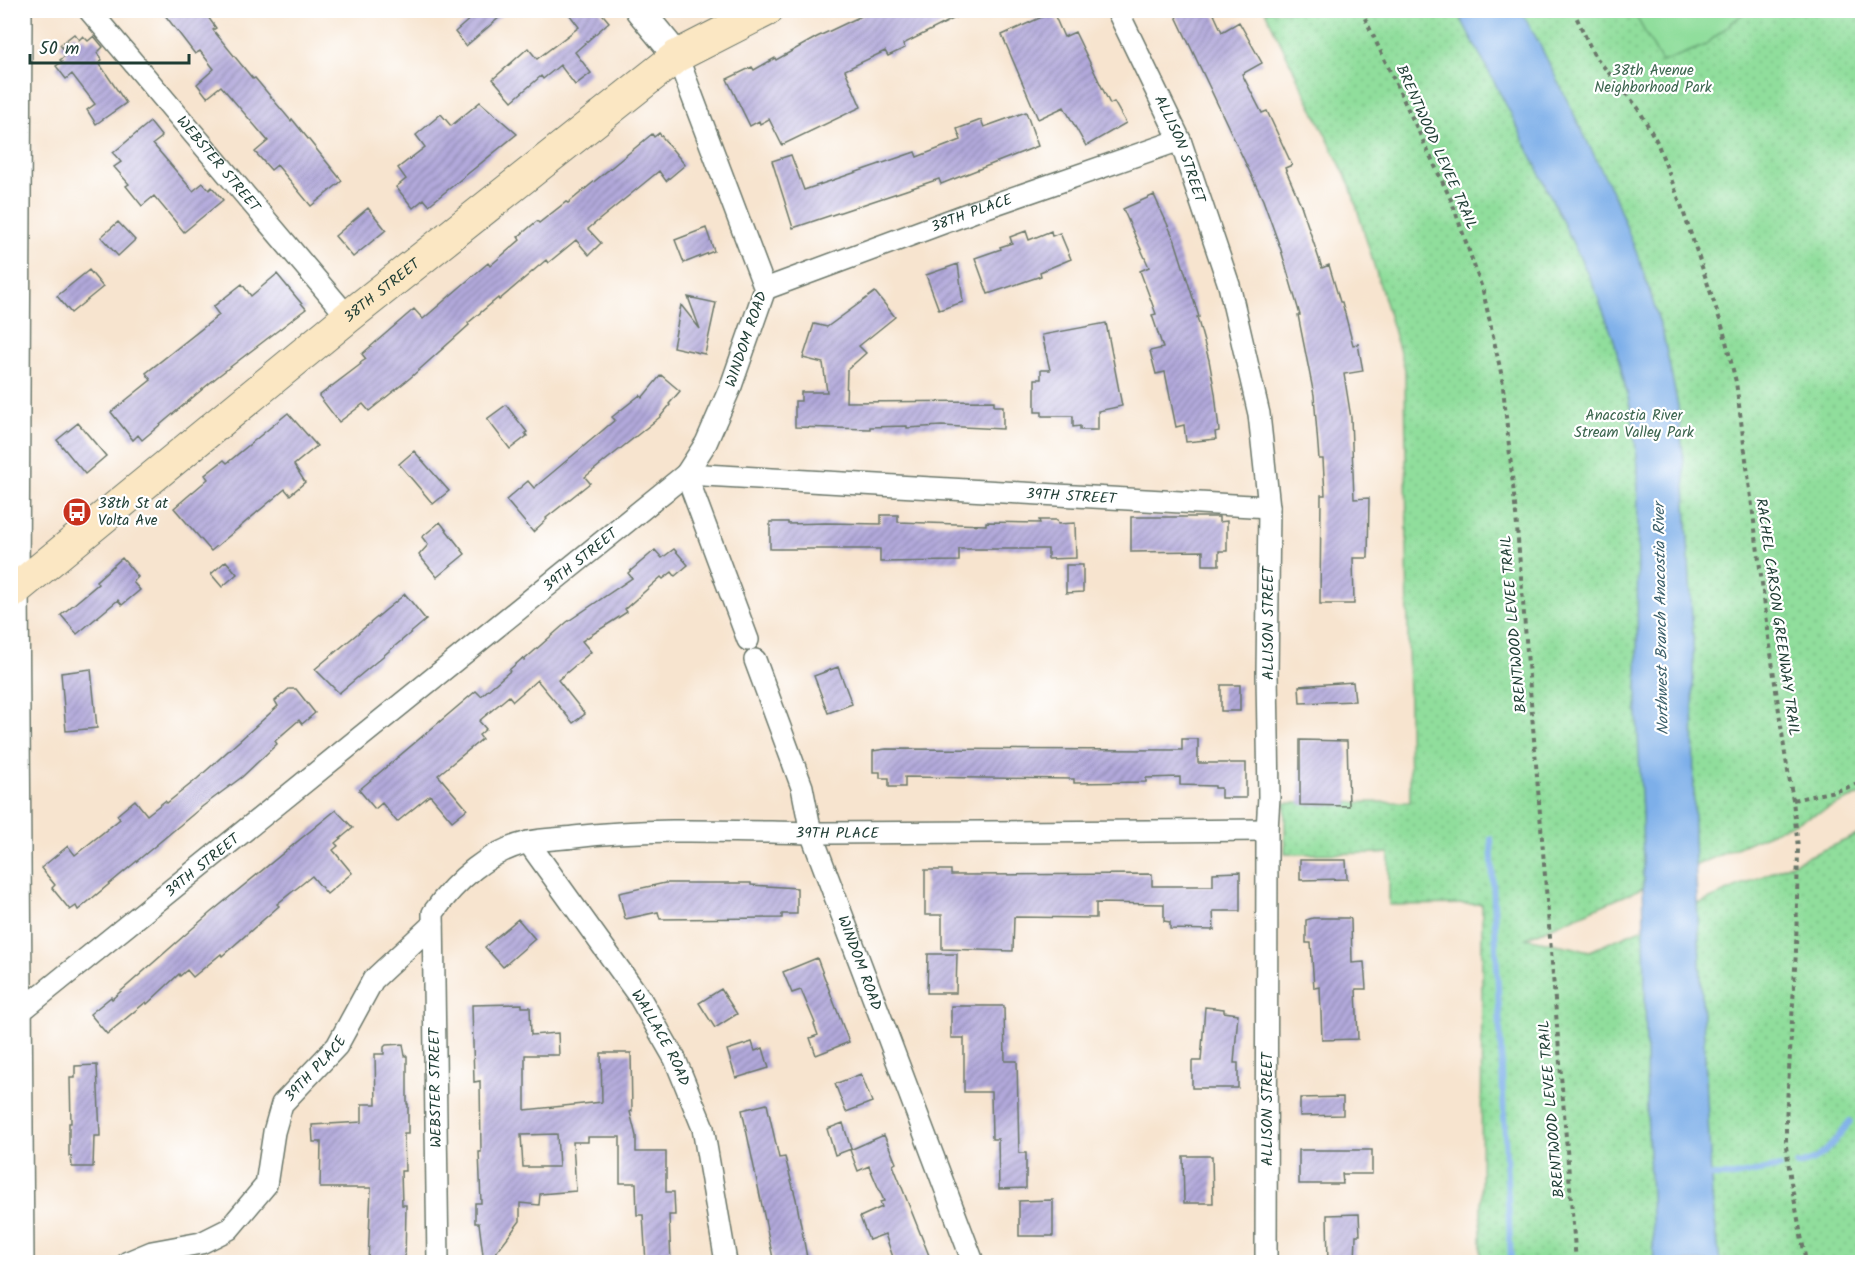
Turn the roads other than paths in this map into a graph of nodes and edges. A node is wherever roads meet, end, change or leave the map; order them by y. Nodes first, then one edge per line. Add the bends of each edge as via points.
1 (21, 10) edge
2 (89, 10) edge
3 (639, 10) edge
4 (767, 10) edge
5 (1117, 10) edge
6 (677, 56) junction
7 (1180, 140) junction
8 (765, 289) junction
9 (348, 317) junction
10 (686, 474) junction
11 (1269, 507) junction
12 (12, 586) edge
13 (747, 640) dead end
14 (755, 660) dead end
15 (1267, 830) junction
16 (811, 833) junction
17 (528, 842) junction
18 (433, 919) junction
19 (20, 1012) junction
20 (17, 1218) edge
21 (23, 1263) edge
22 (128, 1263) edge
23 (438, 1263) edge
24 (726, 1263) edge
25 (973, 1263) edge
26 (1266, 1263) edge

1 - 12 street
2 - 9 street, WEBSTER STREET
3 - 6 street, WINDOM ROAD
4 - 6 main road, 38TH STREET
5 - 7 street, ALLISON STREET
6 - 8 street, WINDOM ROAD
6 - 9 main road, 38TH STREET
7 - 8 street, 38TH PLACE
7 - 11 street, ALLISON STREET via 1229,285 1260,414
8 - 10 street, WINDOM ROAD via 731,386 706,443
9 - 12 main road, 38TH STREET
10 - 11 street, 39TH STREET
10 - 13 street
10 - 19 street, 39TH STREET
11 - 15 street, ALLISON STREET
12 - 19 street
14 - 16 street, WINDOM ROAD via 802,787
15 - 16 street, 39TH PLACE
15 - 26 street, ALLISON STREET
16 - 17 street, 39TH PLACE via 607,833
16 - 25 street, WINDOM ROAD
17 - 18 street, 39TH PLACE via 482,863 459,879
17 - 24 street, WALLACE ROAD via 640,998 675,1059 703,1128
18 - 22 street, 39TH PLACE via 373,980 337,1046 282,1104 266,1185 229,1229 201,1243 152,1252
18 - 23 street, WEBSTER STREET
19 - 20 street
20 - 21 street

